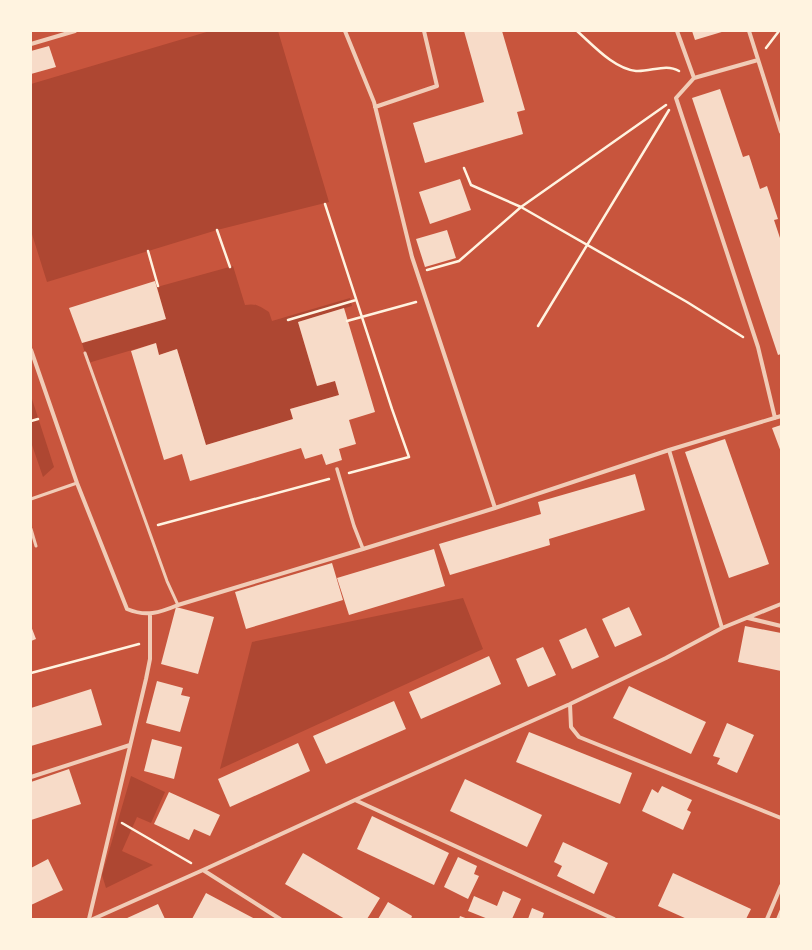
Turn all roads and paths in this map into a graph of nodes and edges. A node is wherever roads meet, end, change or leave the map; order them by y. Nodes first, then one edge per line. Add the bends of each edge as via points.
1 (75, 31) edge
2 (345, 31) edge
3 (424, 31) edge
4 (577, 31) edge
5 (676, 31) edge
6 (749, 31) edge
7 (779, 31) edge
8 (31, 44) edge
9 (758, 60) junction
10 (694, 78) junction
11 (676, 98) junction
12 (375, 107) junction
13 (781, 132) edge
14 (464, 168) dead end
15 (325, 204) dead end
16 (521, 207) junction
17 (217, 230) dead end
18 (587, 245) junction
19 (148, 251) dead end
20 (230, 267) dead end
21 (417, 273) junction
22 (158, 286) dead end
23 (426, 299) junction
24 (356, 300) junction
25 (362, 317) junction
26 (288, 320) dead end
27 (348, 321) dead end
28 (538, 326) dead end
29 (758, 347) junction
30 (31, 350) edge
31 (85, 354) dead end
32 (781, 416) edge
33 (775, 418) junction
34 (38, 419) dead end
35 (31, 421) edge
36 (668, 450) junction
37 (337, 469) dead end
38 (339, 476) junction
39 (77, 483) junction
40 (31, 499) edge
41 (495, 508) junction
42 (155, 526) dead end
43 (31, 529) edge
44 (36, 546) dead end
45 (363, 549) junction
46 (781, 604) edge
47 (178, 605) junction
48 (150, 614) junction
49 (748, 618) junction
50 (781, 626) edge
51 (722, 628) junction
52 (150, 641) junction
53 (31, 673) edge
54 (570, 704) junction
55 (130, 745) junction
56 (31, 776) edge
57 (355, 800) junction
58 (113, 818) junction
59 (781, 818) edge
60 (203, 870) junction
61 (781, 886) edge
62 (89, 919) edge
63 (93, 919) edge
64 (280, 919) edge
65 (614, 919) edge
66 (767, 919) edge

1 - 8 street
2 - 12 street
3 - 12 street via 437,86
4 - 10 path via 608,58 624,68 636,71 673,67
5 - 10 street
6 - 9 street
7 - 9 path
9 - 10 street
9 - 13 street
10 - 11 street
11 - 16 path
11 - 18 path
11 - 29 street
12 - 21 street
14 - 16 path via 471,185
15 - 24 path
16 - 18 path
16 - 21 path via 459,262
17 - 20 path
18 - 28 path
18 - 29 path via 687,302
19 - 22 path
21 - 23 street
23 - 25 path
23 - 41 street
24 - 25 path
24 - 26 path
25 - 27 path
25 - 38 path via 409,457
29 - 33 street
30 - 39 street
31 - 47 lane
32 - 33 street
33 - 36 street
34 - 35 path
36 - 41 street
36 - 51 street
37 - 38 street
38 - 42 path
38 - 45 street
39 - 40 lane
39 - 48 street via 127,609
41 - 45 street
43 - 44 lane
45 - 47 street
46 - 49 street
47 - 48 street
48 - 52 street
49 - 50 street
49 - 51 street
51 - 54 street
52 - 53 path
52 - 55 street via 149,666
54 - 57 street
54 - 59 street via 571,727 579,737
55 - 56 street
55 - 58 street
57 - 60 street
57 - 65 street
58 - 60 path
58 - 62 street
60 - 63 street
60 - 64 street
61 - 66 street

